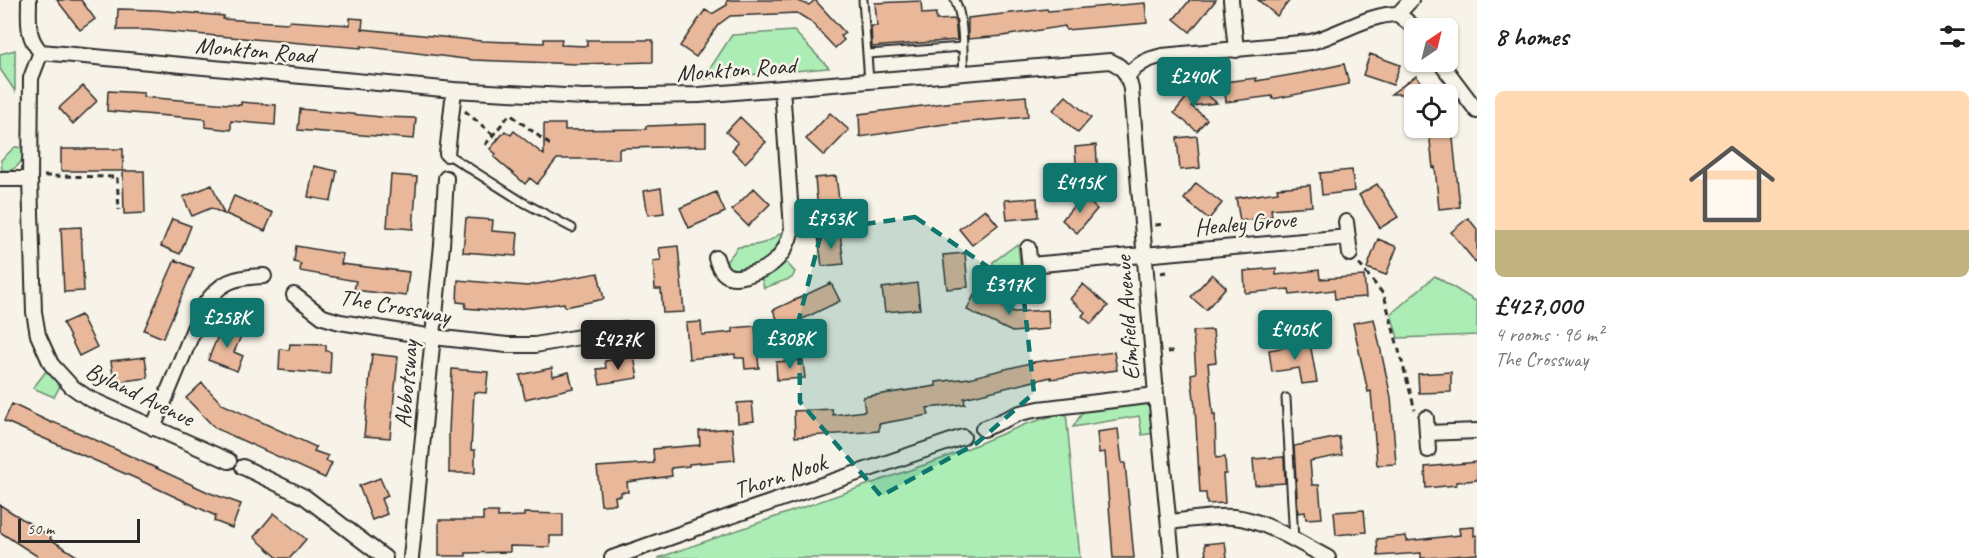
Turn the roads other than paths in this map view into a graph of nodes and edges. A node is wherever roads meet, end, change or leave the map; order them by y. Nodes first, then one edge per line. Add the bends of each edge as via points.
1 (29, 0) edge
2 (863, 0) edge
3 (956, 0) edge
4 (1231, 0) edge
5 (1411, 0) edge
6 (1398, 14) junction
7 (1404, 19) edge
8 (962, 47) junction
9 (1236, 50) junction
10 (42, 52) junction
11 (868, 54) junction
12 (1448, 72) edge
13 (964, 73) junction
14 (1128, 75) junction
15 (869, 81) junction
16 (782, 88) junction
17 (453, 96) junction
18 (1477, 111) edge
19 (447, 154) joint
20 (30, 177) junction
21 (446, 178) dead end
22 (0, 179) edge
23 (1346, 222) dead end
24 (572, 228) dead end
25 (1348, 237) junction
26 (1028, 248) dead end
27 (1145, 254) junction
28 (1350, 254) road end
29 (716, 258) dead end
30 (1030, 265) junction
31 (264, 276) dead end
32 (1031, 280) dead end
33 (294, 296) dead end
34 (625, 329) dead end
35 (433, 337) junction
36 (1156, 395) junction
37 (1286, 398) dead end
38 (1426, 418) road end
39 (153, 428) junction
40 (983, 429) dead end
41 (1477, 431) edge
42 (1427, 434) junction
43 (963, 437) dead end
44 (1428, 450) dead end
45 (229, 461) dead end
46 (243, 467) dead end
47 (1169, 522) junction
48 (1294, 540) junction
49 (385, 558) edge
50 (411, 558) edge
51 (612, 558) edge
52 (1172, 558) edge
53 (1328, 558) edge

1 - 10 street via 29,32
2 - 11 lane
3 - 8 lane
4 - 9 street
5 - 6 street
6 - 7 street
6 - 9 street via 1380,16 1311,42
8 - 11 lane
8 - 13 lane
9 - 14 street via 1147,59
10 - 17 street, Monkton Road
10 - 20 street, Byland Avenue via 31,78
11 - 15 lane
12 - 18 street
13 - 14 street, Monkton Road via 1110,61
13 - 15 street, Monkton Road
14 - 27 street, Elmfield Avenue
15 - 16 street, Monkton Road
16 - 17 street, Monkton Road via 645,97
16 - 29 street via 792,229 789,240 774,263 745,276 733,278 725,274
17 - 19 street
19 - 24 lane
20 - 22 street
20 - 39 street, Byland Avenue via 34,312 43,348 70,386
21 - 35 street, Abbotsway
23 - 25 street
25 - 27 street, Healey Grove
25 - 28 street
26 - 30 street
27 - 30 street, Healey Grove
27 - 36 street, Elmfield Avenue
30 - 32 street
31 - 39 street via 233,279 210,296
33 - 35 street, The Crossway via 323,317
34 - 35 street, The Crossway via 535,345
35 - 50 street, Abbotsway
36 - 40 street via 1076,409 1020,413
36 - 47 street, Elmfield Avenue
37 - 48 lane
38 - 42 street
39 - 45 street, Byland Avenue
41 - 42 street
42 - 44 street
43 - 51 street, Thorn Nook
46 - 49 street via 305,496
47 - 48 street via 1237,517
47 - 52 street, Elmfield Avenue
48 - 53 street

